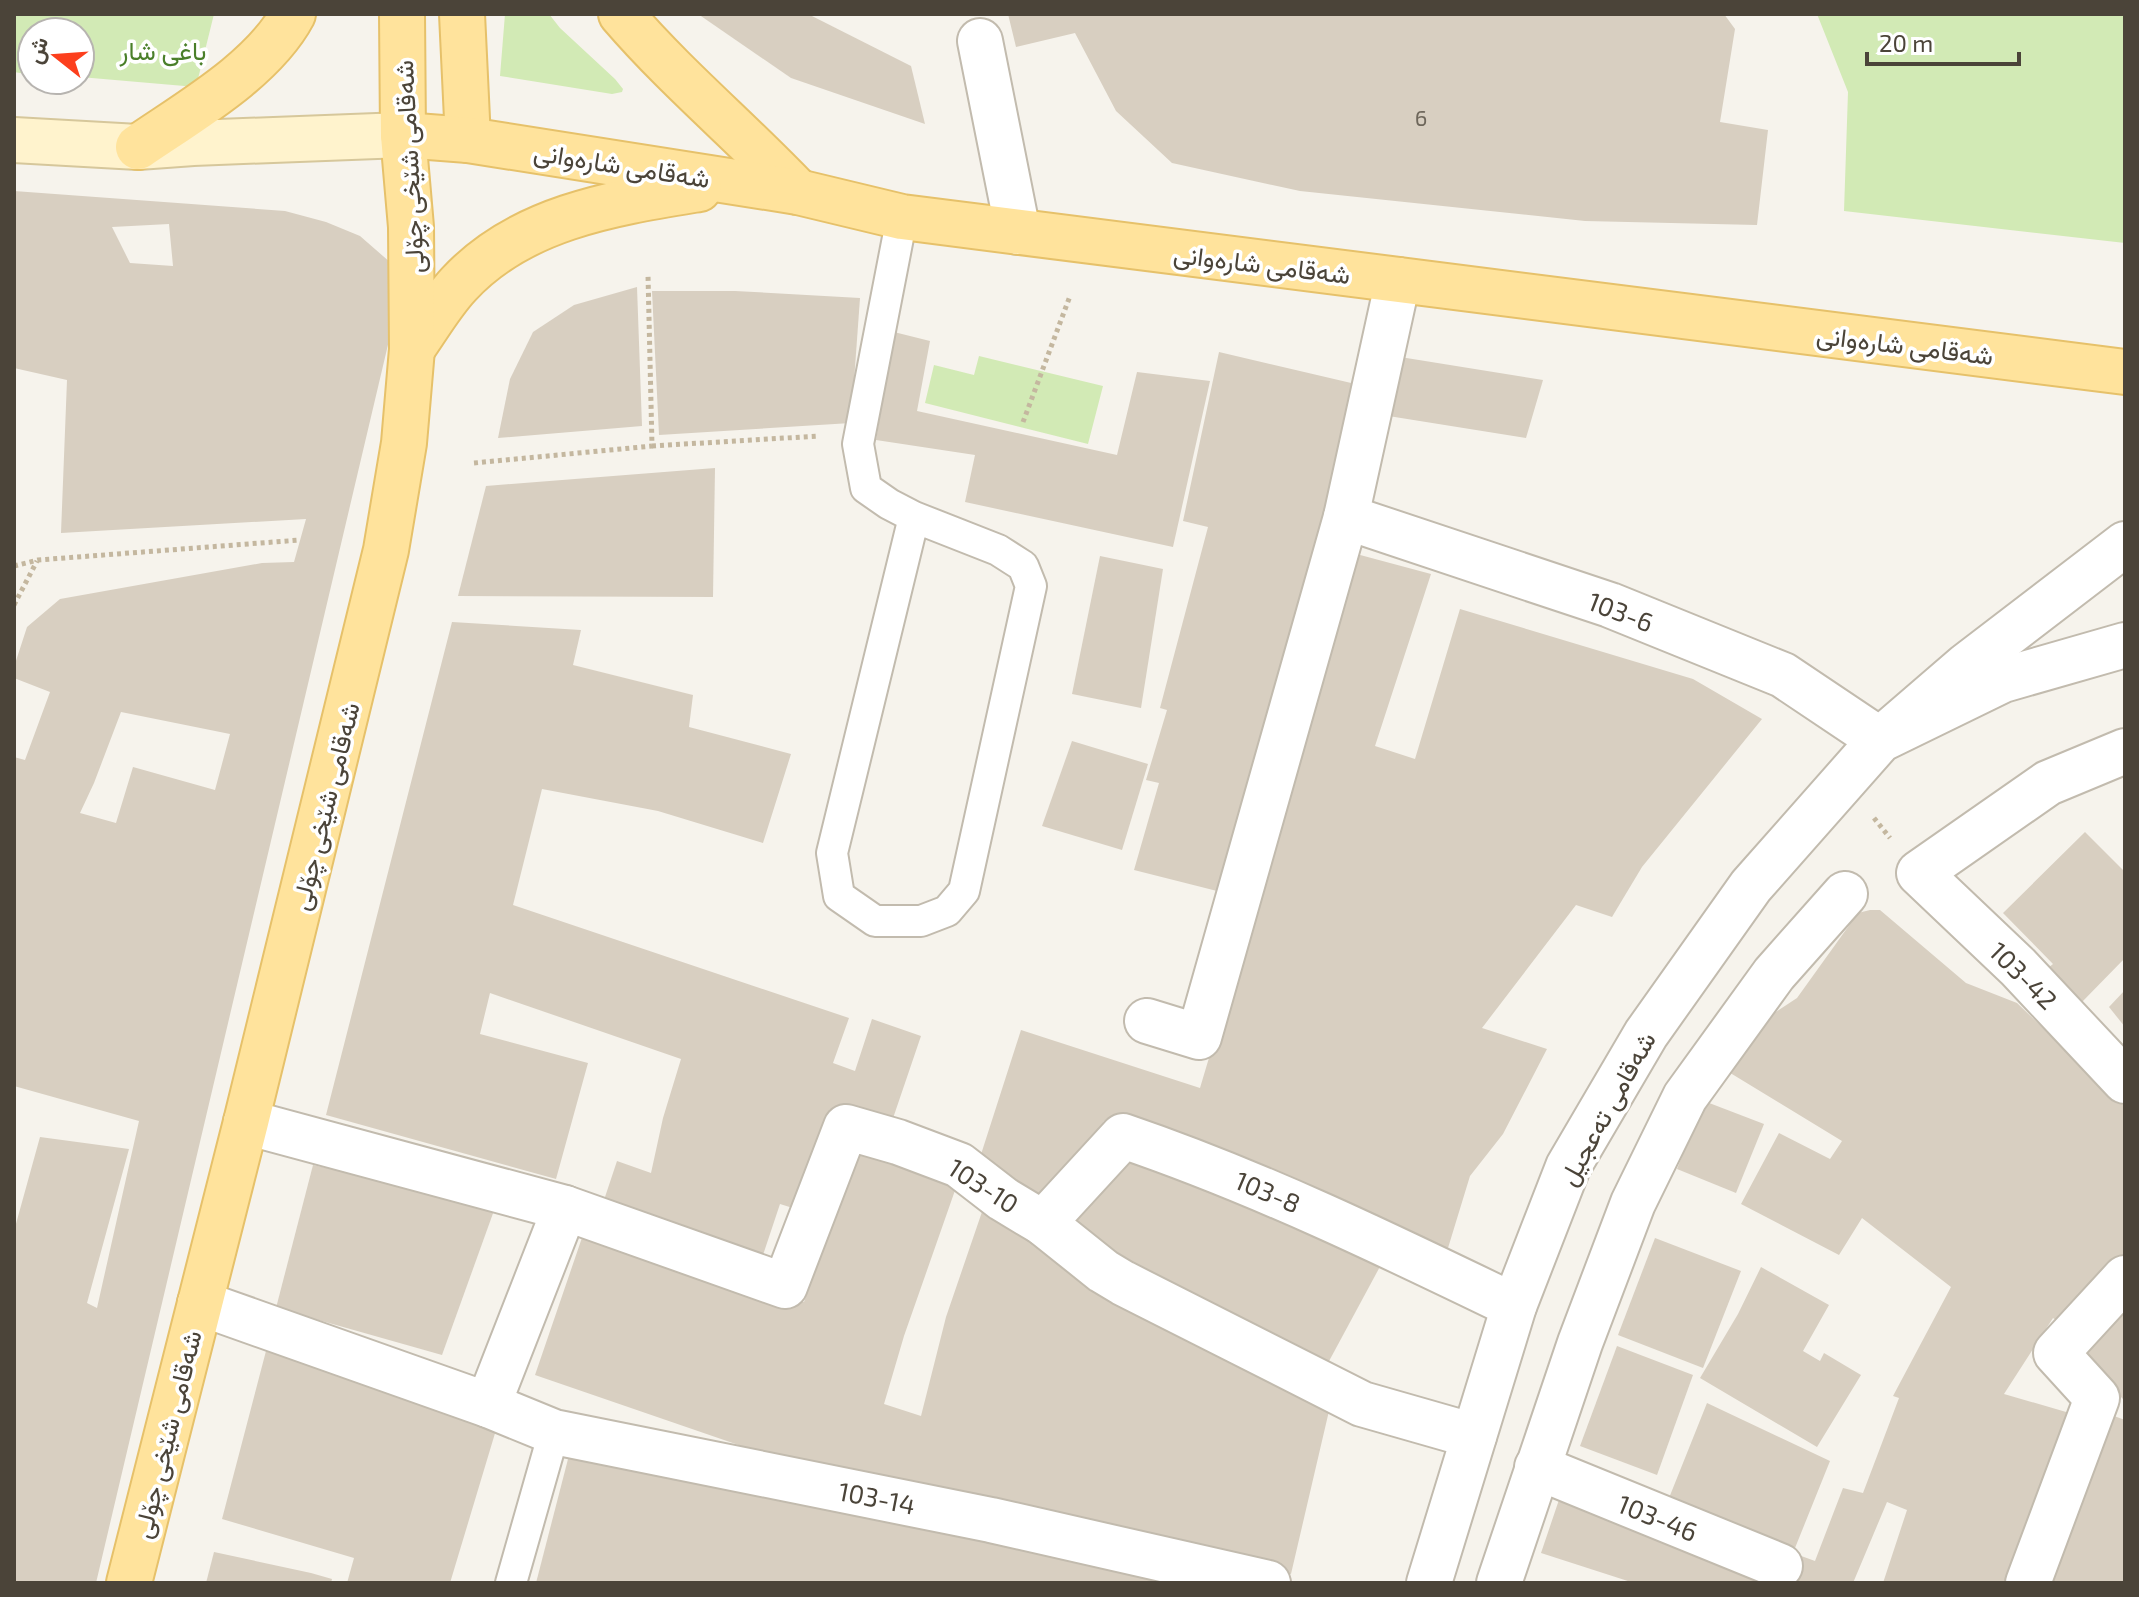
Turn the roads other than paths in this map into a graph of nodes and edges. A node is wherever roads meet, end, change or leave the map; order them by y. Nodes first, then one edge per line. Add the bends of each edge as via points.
1 (293, 14) edge
2 (402, 14) edge
3 (462, 14) edge
4 (621, 14) edge
5 (980, 41) dead end
6 (403, 135) junction
7 (14, 140) edge
8 (468, 140) junction
9 (138, 147) junction
10 (737, 183) junction
11 (798, 192) junction
12 (902, 217) junction
13 (1018, 232) junction
14 (1398, 280) junction
15 (412, 349) junction
16 (2125, 372) edge
17 (914, 517) junction
18 (1346, 517) junction
19 (2125, 544) edge
20 (2125, 645) edge
21 (1880, 740) junction
22 (2121, 758) edge
23 (1845, 894) dead end
24 (1147, 1021) dead end
25 (2125, 1081) edge
26 (246, 1122) junction
27 (565, 1208) junction
28 (1043, 1223) junction
29 (2125, 1278) edge
30 (200, 1303) junction
31 (1514, 1306) junction
32 (488, 1405) junction
33 (554, 1432) junction
34 (1474, 1436) junction
35 (1537, 1467) junction
36 (1780, 1566) dead end
37 (129, 1583) edge
38 (511, 1583) edge
39 (1268, 1583) edge
40 (1429, 1583) edge
41 (1499, 1583) edge
42 (2028, 1583) edge

1 - 9 main road via 250,65
2 - 6 main road, شەقامی شێخی چۆلی
3 - 8 main road
4 - 11 main road via 659,58
5 - 13 street
6 - 8 main road, شەقامی شارەوانی
6 - 9 main road
6 - 15 main road, شەقامی شێخی چۆلی via 411,227
7 - 9 main road
8 - 10 main road, شەقامی شارەوانی
10 - 11 main road, شەقامی شارەوانی
10 - 15 main road via 609,204 527,236 494,253 458,285
11 - 12 main road, شەقامی شارەوانی
12 - 13 main road, شەقامی شارەوانی
12 - 17 lane via 858,444 866,488
13 - 14 main road, شەقامی شارەوانی
14 - 16 main road, شەقامی شارەوانی
14 - 18 street
15 - 26 main road, شەقامی شێخی چۆلی via 404,443 386,550
17 - 17 lane via 998,550 1023,566 1031,586 964,891 947,911 921,921 875,921 839,896 832,853
18 - 21 street, 103-6 via 1610,605 1783,675
18 - 24 street via 1199,1037
19 - 21 street, شەقامی تەعجیل via 1967,665
20 - 21 street, شەقامی تەعجیل via 2003,680
21 - 31 street, شەقامی تەعجیل via 1751,886 1646,1034 1568,1167
22 - 25 street, 103-42 via 2048,783 1919,873 2018,967
23 - 35 street via 1774,974 1685,1097 1633,1203
26 - 27 street
26 - 30 main road, شەقامی شێخی چۆلی
27 - 28 street, 103-10 via 785,1286 846,1127 959,1165
27 - 32 street
28 - 31 street, 103-8 via 1123,1136 1198,1161 1322,1214
28 - 34 street, 103-10 via 1123,1283 1362,1404
29 - 42 street via 2056,1353 2097,1398
30 - 32 street, 103-14
30 - 37 main road, شەقامی شێخی چۆلی
31 - 34 street, شەقامی تەعجیل
32 - 33 street, 103-14
33 - 38 lane
33 - 39 street, 103-14 via 991,1520
34 - 40 street, شەقامی تەعجیل
35 - 36 street, 103-46
35 - 41 street

